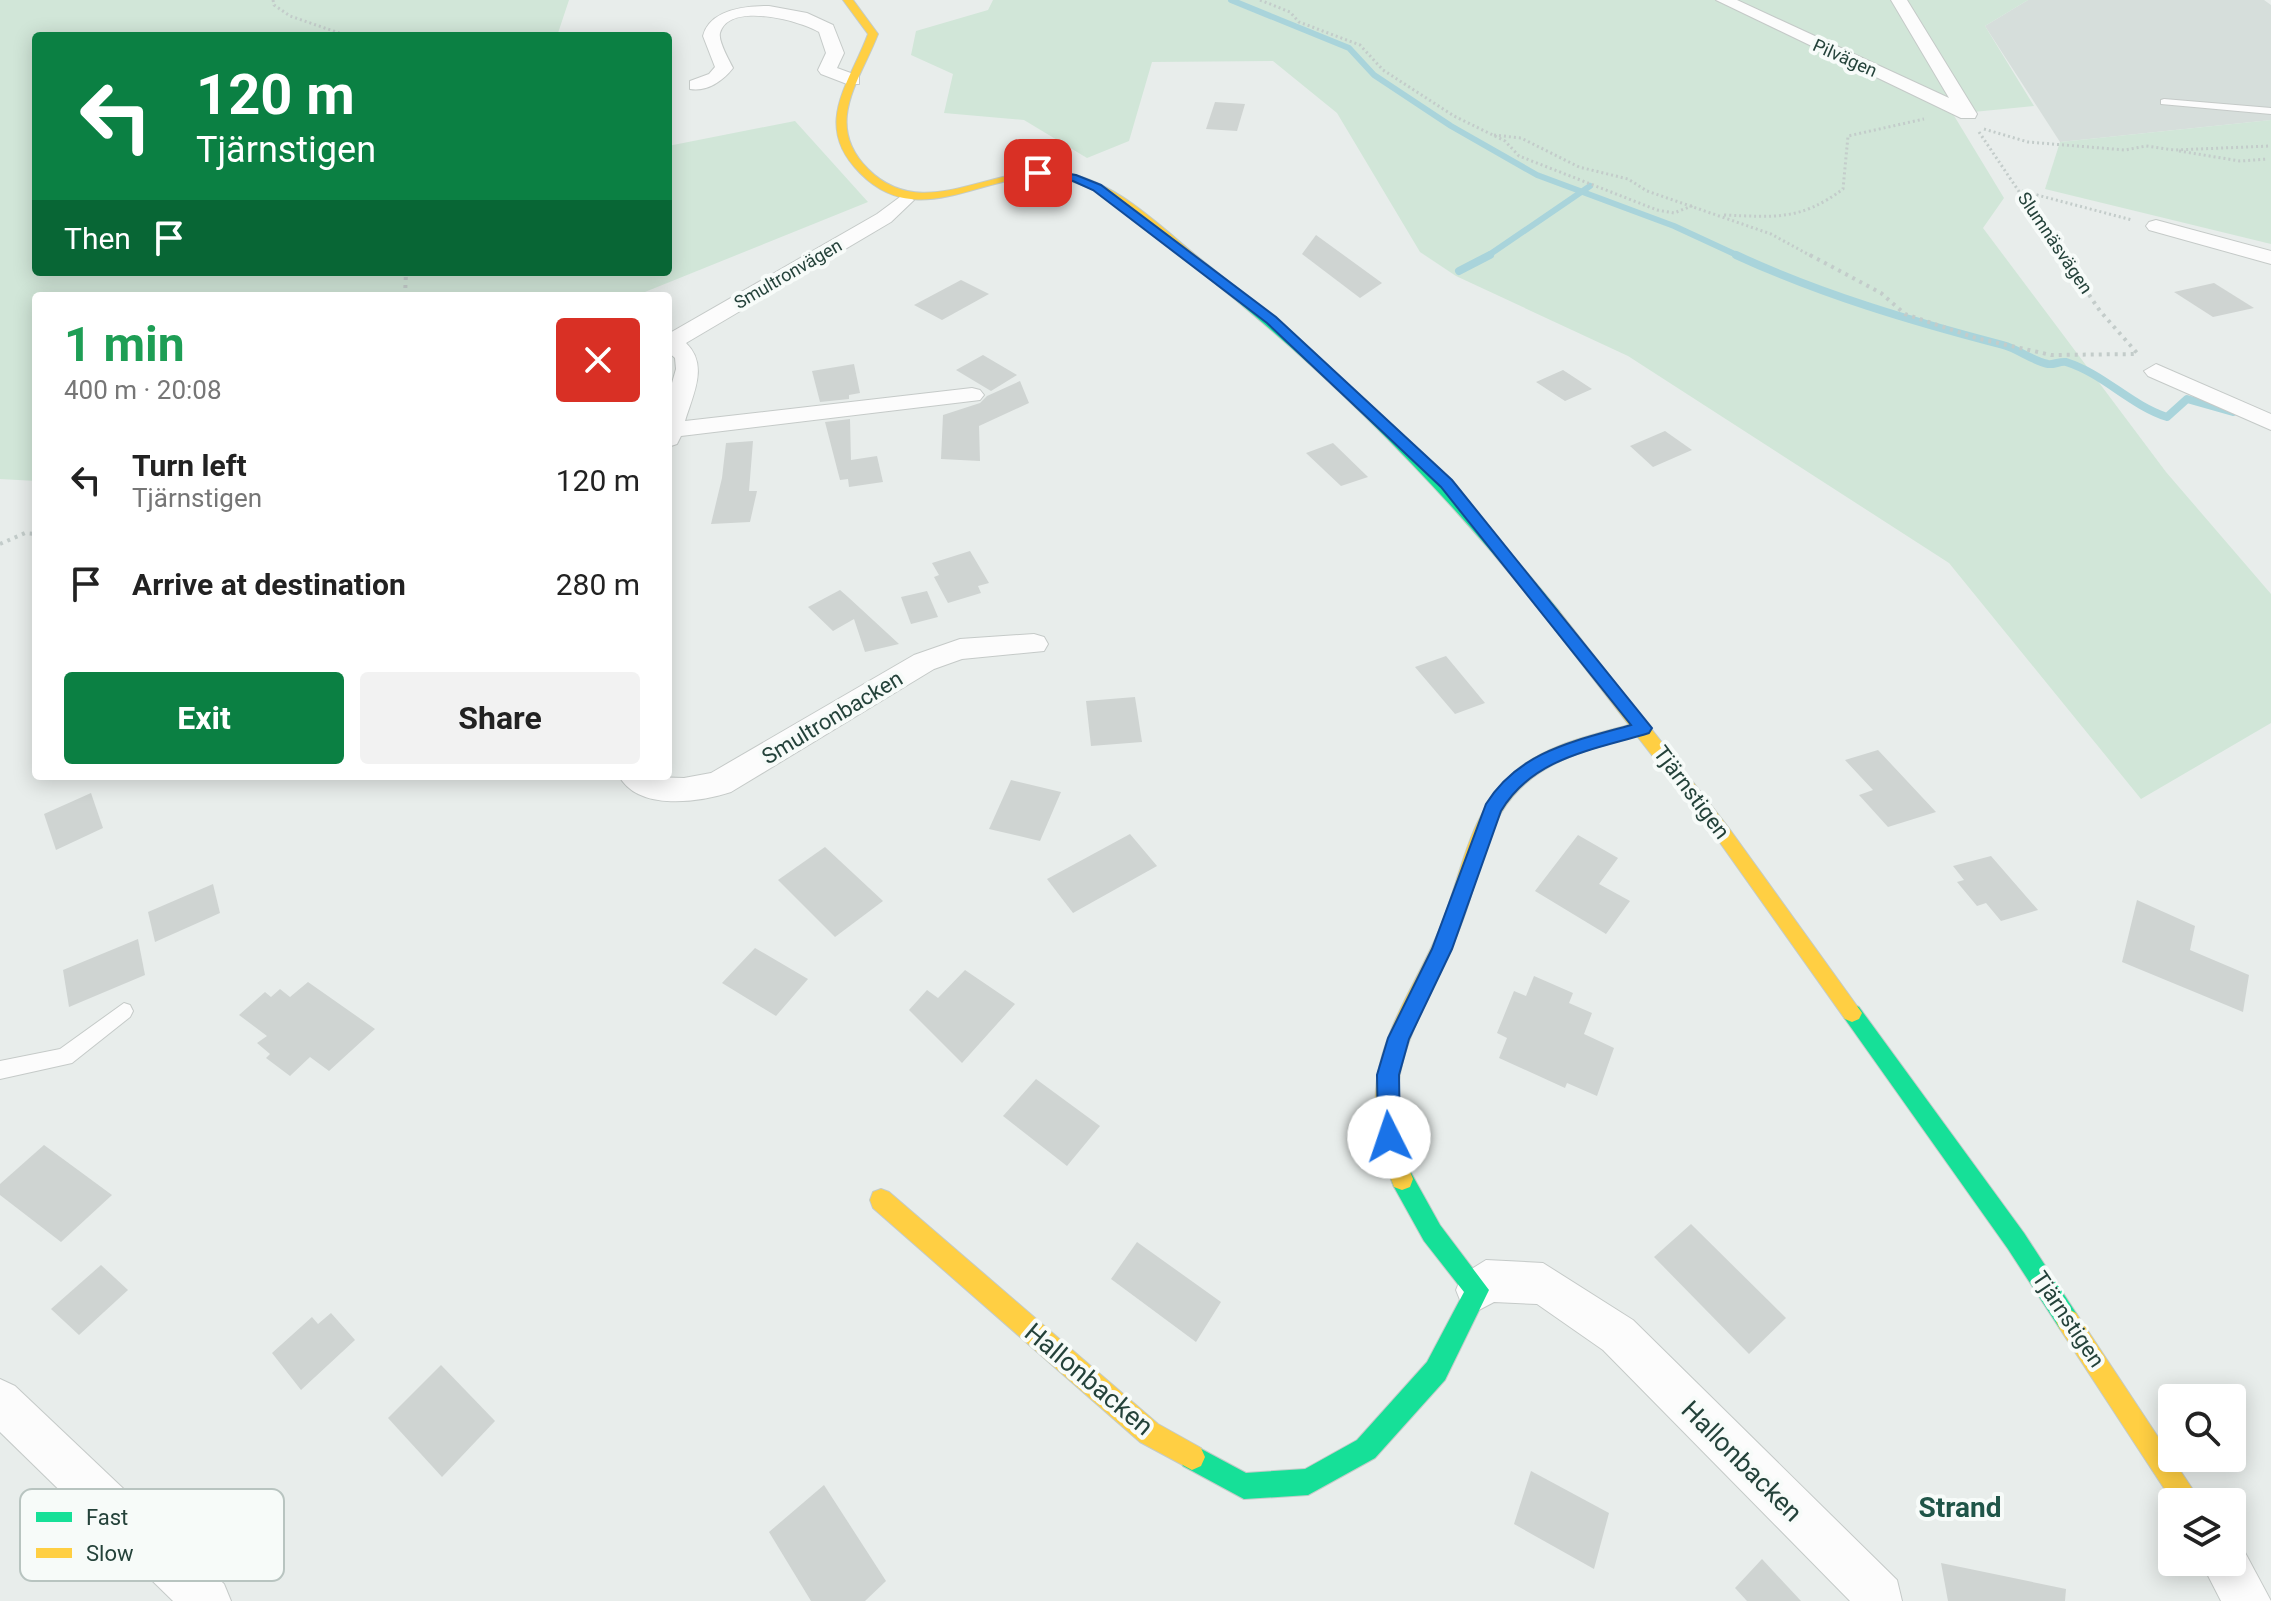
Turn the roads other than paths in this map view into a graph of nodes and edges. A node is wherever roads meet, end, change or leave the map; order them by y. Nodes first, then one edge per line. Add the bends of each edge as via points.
1 (848, 0) edge
2 (1724, 0) edge
3 (1899, 0) edge
4 (853, 80) junction
5 (696, 85) dead end
6 (2164, 102) dead end
7 (2271, 111) edge
8 (904, 200) junction
9 (2156, 226) road end
10 (2271, 258) edge
11 (672, 342) edge
12 (672, 345) edge
13 (2156, 371) road end
14 (972, 395) dead end
15 (2271, 423) edge
16 (672, 425) edge
17 (672, 435) edge
18 (1034, 644) dead end
19 (1643, 728) junction
20 (642, 780) edge
21 (124, 1011) dead end
22 (0, 1070) edge
23 (881, 1200) dead end
24 (1477, 1290) junction
25 (0, 1401) edge
26 (2179, 1488) edge
27 (91, 1489) edge
28 (2233, 1576) edge
29 (186, 1581) edge
30 (1880, 1597) dead end
31 (207, 1601) edge
32 (2248, 1601) edge

1 - 4 street via 873,34
2 - 3 street, Pilvägen via 1967,117
4 - 5 street via 827,70 835,53 827,29 804,17 760,12 728,18 713,28 711,36 724,68
4 - 8 street via 840,120 846,144 873,188
6 - 7 lane
8 - 11 street, Smultronvägen via 884,218
8 - 19 street, Tjärnstigen via 1025,173 1059,175 1097,187 1272,320 1447,484
9 - 10 street
12 - 16 street via 686,356 688,369
13 - 15 street
14 - 17 street
18 - 20 street, Smultronbacken via 960,649 933,658 733,778 702,791 677,792
19 - 24 street via 1552,755 1505,789 1388,1075 1386,1103 1398,1175 1423,1225
19 - 26 street, Tjärnstigen via 2016,1241
21 - 22 lane via 65,1057
23 - 24 street, Hallonbacken via 1149,1433 1244,1486 1308,1482 1366,1449 1436,1371
24 - 30 street, Hallonbacken via 1486,1281 1543,1284 1618,1335
25 - 27 street
28 - 32 street
29 - 31 street

